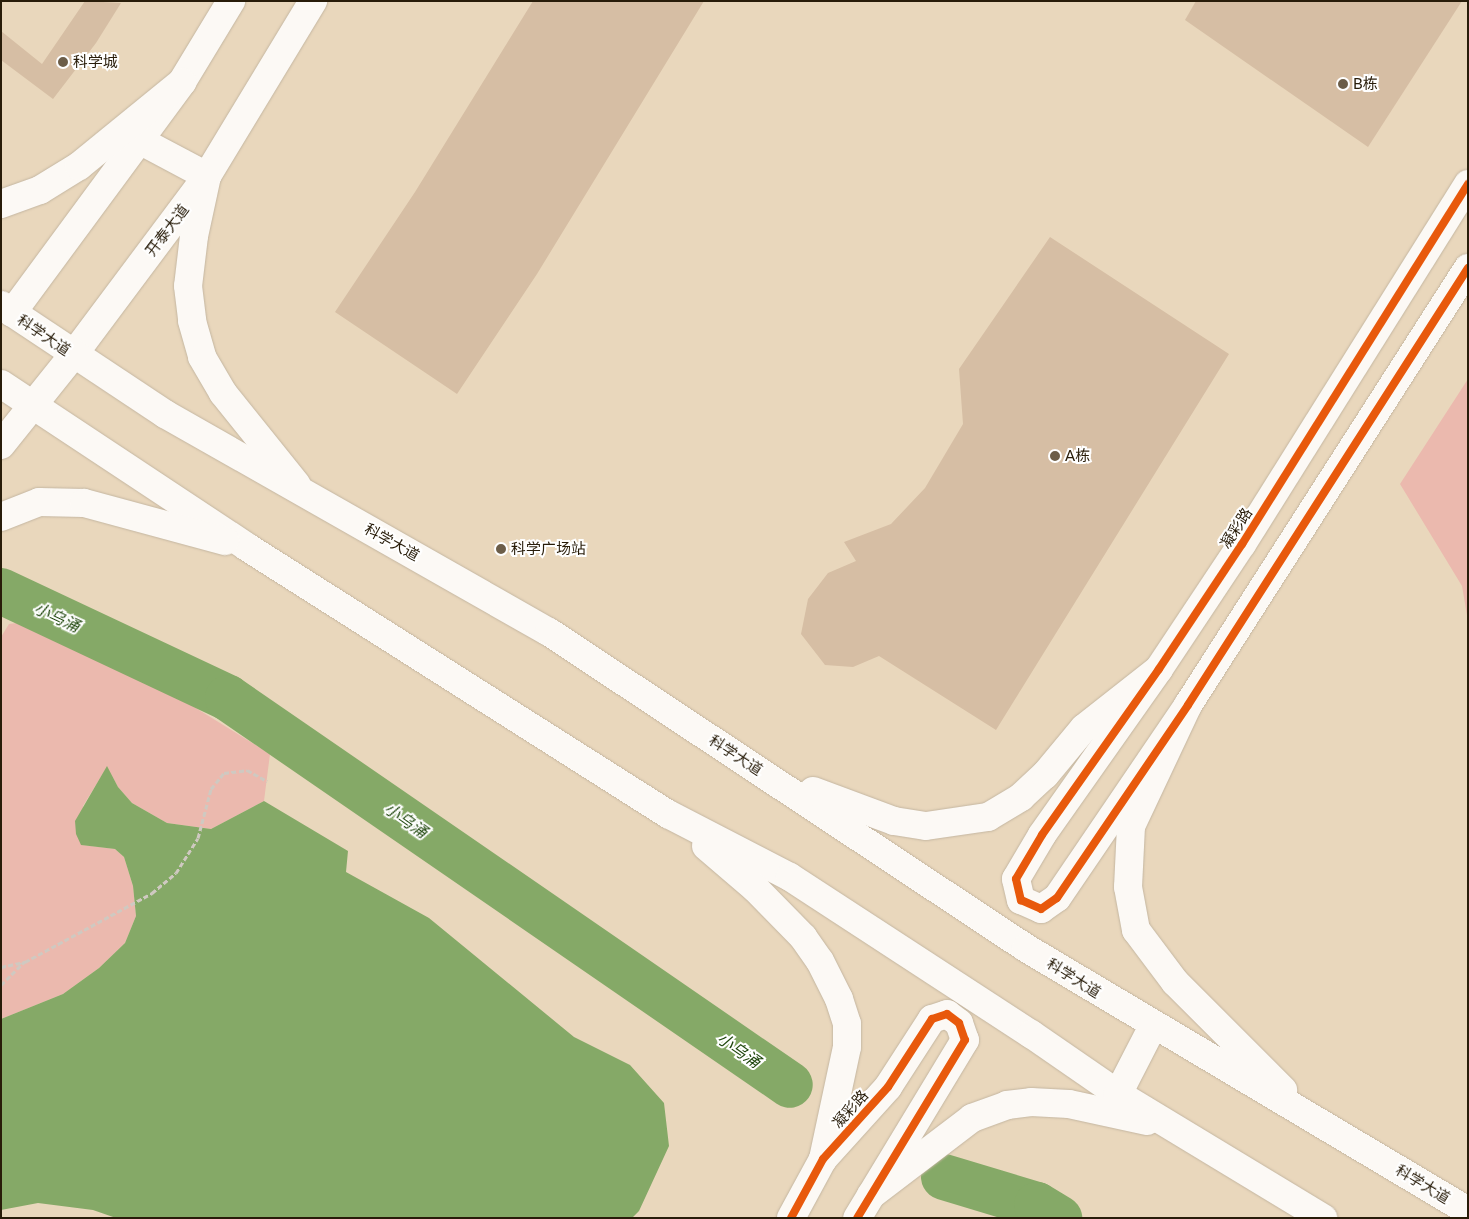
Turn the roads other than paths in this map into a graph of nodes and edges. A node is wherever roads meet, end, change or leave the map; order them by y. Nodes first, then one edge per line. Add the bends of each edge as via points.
1 (231, 1) edge
2 (313, 1) edge
3 (182, 82) junction
4 (139, 140) junction
5 (207, 176) junction
6 (1468, 184) edge
7 (1, 204) edge
8 (1468, 268) edge
9 (5, 315) edge
10 (74, 354) junction
11 (1, 384) edge
12 (34, 406) junction
13 (1, 445) edge
14 (304, 494) junction
15 (1, 517) edge
16 (247, 548) junction
17 (1159, 669) junction
18 (1188, 705) junction
19 (738, 757) junction
20 (668, 814) junction
21 (1153, 1026) junction
22 (1118, 1094) junction
23 (1310, 1117) junction
24 (1168, 1125) junction
25 (823, 1160) junction
26 (871, 1195) junction
27 (1468, 1211) edge
28 (791, 1218) edge
29 (857, 1218) edge
30 (1323, 1218) edge

1 - 3 main road
2 - 5 main road, 开泰大道
3 - 4 main road
3 - 7 main road via 79,166 40,190
4 - 5 main road
4 - 9 main road
5 - 10 main road, 开泰大道
5 - 14 main road via 194,236 188,286 192,321 202,357 223,393
6 - 17 main road, 凝彩路 via 1242,544
8 - 18 main road
9 - 10 main road, 科学大道
10 - 12 main road, 开泰大道
10 - 14 main road, 科学大道 via 165,414
11 - 12 main road
12 - 13 main road, 开泰大道
12 - 16 main road
14 - 19 main road, 科学大道 via 549,632
15 - 16 main road via 39,502 84,503
16 - 20 main road
17 - 18 main road, 凝彩路 via 1042,834 1016,879 1021,900 1041,909 1057,898
17 - 19 main road via 1084,728 1046,774 1021,797 980,818 926,826 894,821 812,791
18 - 23 main road via 1131,826 1128,887 1136,930 1175,982
19 - 21 main road, 科学大道 via 1026,948
20 - 22 main road via 790,877 1023,1028
20 - 25 main road via 755,888 791,924 820,961 839,999 847,1024 847,1047
21 - 22 main road
21 - 23 main road, 科学大道
22 - 24 main road
23 - 27 main road, 科学大道
24 - 26 main road via 1069,1104 1031,1102 1007,1105 972,1118
24 - 30 main road
25 - 26 main road, 凝彩路 via 888,1087 932,1019 947,1014 959,1023 965,1040
25 - 28 main road, 凝彩路
26 - 29 main road

